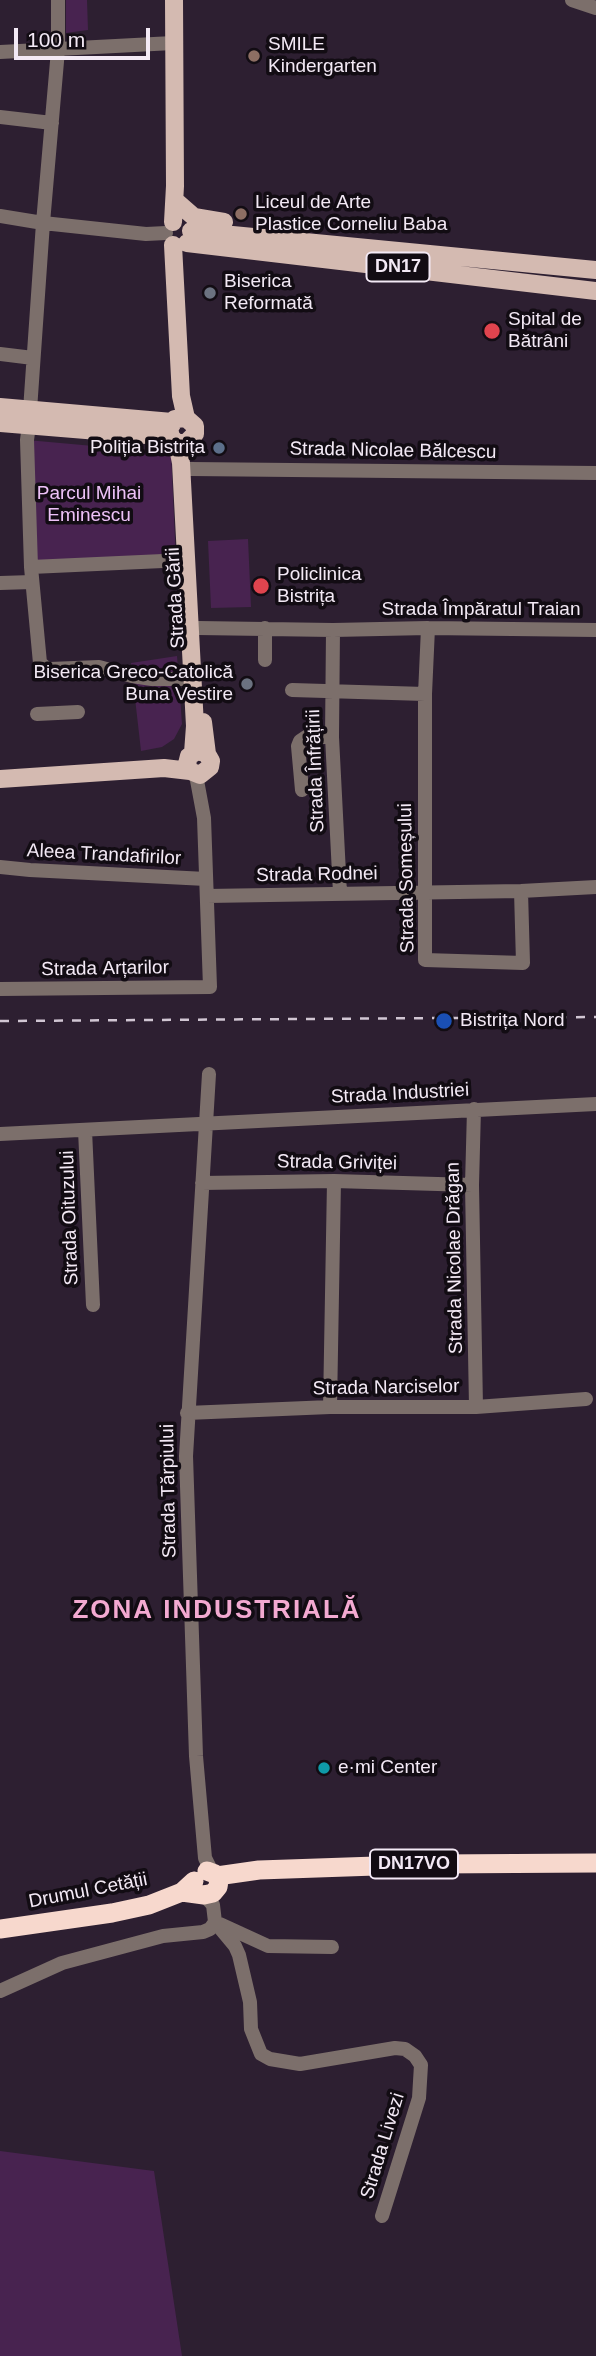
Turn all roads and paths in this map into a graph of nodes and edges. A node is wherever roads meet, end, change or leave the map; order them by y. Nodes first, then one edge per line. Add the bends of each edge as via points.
1 (58, 0) edge
2 (174, 0) edge
3 (572, 0) edge
4 (596, 8) edge
5 (173, 43) junction
6 (58, 50) junction
7 (0, 52) edge
8 (0, 117) edge
9 (52, 123) junction
10 (0, 216) edge
11 (43, 223) junction
12 (181, 228) junction
13 (460, 256) junction
14 (596, 270) edge
15 (179, 275) junction
16 (596, 291) edge
17 (0, 354) edge
18 (33, 358) junction
19 (0, 407) edge
20 (29, 418) junction
21 (0, 423) edge
22 (179, 433) junction
23 (190, 469) junction
24 (596, 473) edge
25 (185, 560) junction
26 (32, 575) junction
27 (0, 583) edge
28 (198, 628) junction
29 (265, 628) junction
30 (428, 628) junction
31 (333, 630) junction
32 (596, 630) edge
33 (265, 660) dead end
34 (192, 679) junction
35 (292, 690) dead end
36 (333, 690) junction
37 (425, 694) junction
38 (78, 712) dead end
39 (37, 714) dead end
40 (332, 737) junction
41 (197, 764) junction
42 (0, 779) edge
43 (302, 790) dead end
44 (0, 867) edge
45 (206, 879) junction
46 (596, 887) edge
47 (426, 891) junction
48 (522, 891) junction
49 (340, 893) junction
50 (207, 896) junction
51 (210, 987) joint
52 (0, 989) edge
53 (209, 1074) dead end
54 (596, 1104) edge
55 (474, 1109) junction
56 (207, 1125) junction
57 (85, 1130) junction
58 (0, 1134) edge
59 (334, 1181) junction
60 (202, 1183) junction
61 (472, 1185) junction
62 (93, 1305) dead end
63 (586, 1399) dead end
64 (330, 1407) junction
65 (476, 1407) junction
66 (187, 1413) junction
67 (596, 1863) edge
68 (209, 1889) junction
69 (0, 1929) edge
70 (332, 1947) dead end
71 (0, 1991) edge
72 (382, 2216) dead end

1 - 6 street
2 - 5 main road, Strada Gării
3 - 4 street
5 - 6 street
5 - 12 main road, Strada Gării
6 - 7 street
6 - 9 street
8 - 9 street
9 - 11 street
10 - 11 street
11 - 12 street via 146,234
11 - 18 street
12 - 13 main road, DN17
12 - 13 main road via 194,217 442,242
12 - 15 main road, Strada Gării
12 - 15 main road via 190,254
12 - 16 main road, DN17
13 - 14 main road, DN17
15 - 22 main road, Strada Gării
17 - 18 street
18 - 20 street
19 - 20 main road
20 - 21 main road
20 - 22 main road
20 - 22 main road via 43,434 168,447
20 - 26 street
22 - 23 main road, Strada Gării
22 - 25 main road, Strada Gării
23 - 24 street, Strada Nicolae Bălcescu
23 - 28 main road, Strada Gării
25 - 26 street
25 - 34 main road, Strada Gării
26 - 27 street
26 - 34 street via 43,665 99,667 142,678
28 - 29 street, Strada Împăratul Traian
28 - 41 main road, Strada Gării
29 - 31 street, Strada Împăratul Traian
29 - 33 street
30 - 31 street, Strada Împăratul Traian
30 - 32 street, Strada Împăratul Traian
30 - 37 street, Strada Someșului
31 - 36 street, Strada Înfrățirii
34 - 41 main road, Strada Gării
35 - 36 street
36 - 37 street, Strada Înfrățirii
36 - 40 street, Strada Înfrățirii
37 - 47 street, Strada Someșului
38 - 39 street
40 - 43 street via 300,741
40 - 49 street, Strada Înfrățirii
41 - 42 main road
41 - 45 street, Strada Gării
44 - 45 street, Aleea Trandafirilor
45 - 50 street, Strada Gării
46 - 48 street, Strada Rodnei
47 - 48 street, Strada Rodnei
47 - 48 street, Strada Someșului via 425,960 523,963
47 - 49 street, Strada Rodnei
49 - 50 street, Strada Rodnei
50 - 51 street, Strada Gării
51 - 52 street, Strada Arțarilor
53 - 56 street, Strada Tărpiului
54 - 55 street, Strada Industriei
55 - 56 street, Strada Industriei
55 - 61 street, Strada Nicolae Drăgan
56 - 57 street, Strada Industriei
56 - 60 street, Strada Tărpiului
57 - 58 street, Strada Industriei
57 - 62 street, Strada Oituzului
59 - 60 street, Strada Griviței
59 - 61 street, Strada Griviței
59 - 64 street
60 - 66 street, Strada Tărpiului
61 - 65 street, Strada Nicolae Drăgan
63 - 65 street, Strada Narciselor
64 - 65 street, Strada Narciselor
64 - 66 street, Strada Narciselor
66 - 68 street, Strada Tărpiului via 196,1756
67 - 68 highway, Drumul Cetății / DN17VO via 260,1870
68 - 69 highway, Drumul Cetății / DN17VO via 112,1913
68 - 70 street via 268,1946
68 - 71 street via 210,1929 163,1936 62,1963
68 - 72 street, Strada Livezi via 239,1955 251,2029 261,2054 300,2064 395,2048 405,2049 421,2065 419,2098

